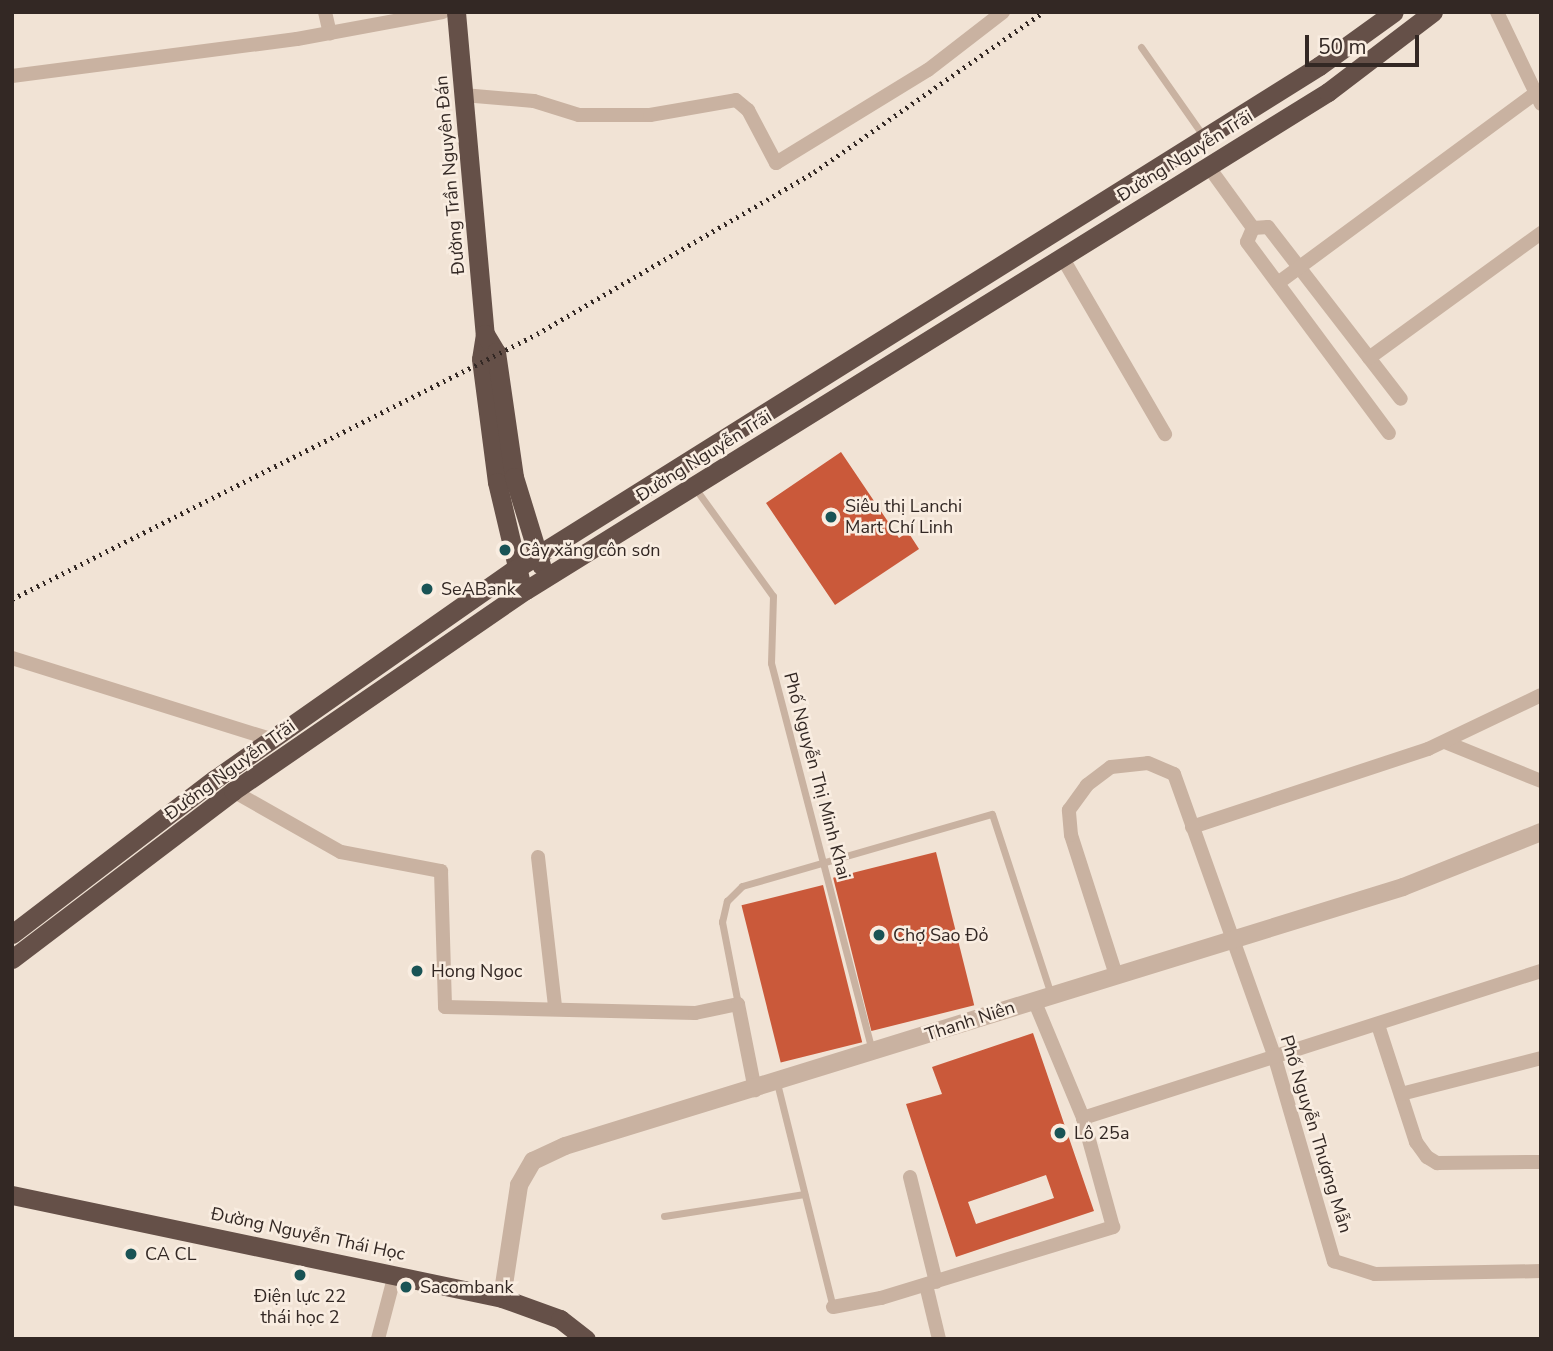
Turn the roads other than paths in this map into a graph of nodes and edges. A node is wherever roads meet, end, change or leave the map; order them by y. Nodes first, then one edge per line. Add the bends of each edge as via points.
1 (325, 12) edge
2 (443, 12) edge
3 (456, 12) edge
4 (1003, 12) edge
5 (1394, 12) edge
6 (1433, 12) edge
7 (1497, 12) edge
8 (330, 33) junction
9 (1141, 47) dead end
10 (12, 76) edge
11 (463, 95) junction
12 (1538, 99) edge
13 (1204, 138) junction
14 (1208, 166) junction
15 (1253, 228) junction
16 (1541, 233) edge
17 (1062, 257) junction
18 (1300, 268) junction
19 (1278, 283) junction
20 (485, 334) junction
21 (1369, 358) junction
22 (1401, 399) dead end
23 (1389, 433) dead end
24 (1165, 434) dead end
25 (683, 466) junction
26 (695, 487) junction
27 (536, 556) junction
28 (514, 570) junction
29 (547, 577) junction
30 (526, 590) junction
31 (12, 658) edge
32 (1541, 695) edge
33 (271, 739) junction
34 (1445, 742) junction
35 (215, 779) junction
36 (1541, 781) edge
37 (233, 791) junction
38 (1192, 827) junction
39 (1541, 832) edge
40 (538, 857) dead end
41 (826, 866) junction
42 (12, 934) edge
43 (1233, 940) junction
44 (12, 959) edge
45 (1541, 971) edge
46 (1116, 975) junction
47 (1043, 997) junction
48 (737, 1004) junction
49 (555, 1007) junction
50 (1378, 1025) junction
51 (873, 1052) junction
52 (1274, 1055) junction
53 (1541, 1058) edge
54 (778, 1083) junction
55 (755, 1090) junction
56 (1401, 1094) junction
57 (1083, 1118) junction
58 (1541, 1162) edge
59 (910, 1177) dead end
60 (804, 1194) junction
61 (12, 1195) edge
62 (664, 1216) dead end
63 (1541, 1271) edge
64 (395, 1274) junction
65 (931, 1283) junction
66 (502, 1298) junction
67 (833, 1307) joint
68 (378, 1339) edge
69 (586, 1339) edge
70 (939, 1339) edge

1 - 8 street
2 - 8 street
3 - 11 highway, Đường Trần Nguyên Đán
4 - 11 street via 928,71 776,163 748,110 736,100 650,115 579,115 534,101
5 - 13 highway, Đường Nguyễn Trãi
6 - 14 highway, Đường Nguyễn Trãi via 1328,92
7 - 12 street
8 - 10 street
9 - 13 lane
11 - 20 highway, Đường Trần Nguyên Đán
12 - 18 street
13 - 25 highway, Đường Nguyễn Trãi
14 - 15 street
14 - 17 highway, Đường Nguyễn Trãi
15 - 18 street via 1268,227
15 - 19 street via 1247,242
16 - 21 street
17 - 24 street
17 - 26 highway, Đường Nguyễn Trãi
18 - 19 street
18 - 21 street
19 - 23 street
20 - 27 highway, Đường Trần Nguyên Đán via 496,352 514,477
20 - 28 highway, Đường Trần Nguyên Đán via 481,359
21 - 22 street
25 - 26 highway
25 - 27 highway, Đường Nguyễn Trãi
26 - 29 highway, Đường Nguyễn Trãi
26 - 41 lane, Phố Nguyễn Thị Minh Khai via 773,596 771,663
27 - 28 highway, Đường Nguyễn Trãi
27 - 29 highway, Đường Trần Nguyên Đán
28 - 30 highway, Đường Trần Nguyên Đán
28 - 33 highway, Đường Nguyễn Trãi
29 - 30 highway, Đường Nguyễn Trãi
30 - 37 highway, Đường Nguyễn Trãi
31 - 33 street
32 - 34 street
33 - 35 highway, Đường Nguyễn Trãi
34 - 36 street
34 - 38 street
35 - 37 highway
35 - 42 highway, Đường Nguyễn Trãi
37 - 44 highway, Đường Nguyễn Trãi
37 - 49 street via 353,856 441,871 445,1007
38 - 43 street, Phố Nguyễn Thượng Mẫn
38 - 46 street, Phố Nguyễn Thượng Mẫn via 1174,774 1148,763 1111,767 1069,810 1071,835
39 - 43 street, Thanh Niên via 1403,887
40 - 49 street
41 - 47 lane via 992,814
41 - 48 lane via 741,886 727,901 722,922
41 - 51 lane, Phố Nguyễn Thị Minh Khai
43 - 46 street, Thanh Niên
43 - 52 street, Phố Nguyễn Thượng Mẫn
45 - 50 street
46 - 47 street, Thanh Niên
47 - 51 street, Thanh Niên
47 - 57 street
48 - 49 street via 695,1013
48 - 55 street
50 - 52 street
50 - 56 street
51 - 54 street, Thanh Niên
52 - 57 street
52 - 63 street, Phố Nguyễn Thượng Mẫn via 1334,1261 1375,1274
53 - 56 street
54 - 55 street, Thanh Niên
54 - 60 lane
55 - 66 street, Thanh Niên via 533,1161 519,1185
56 - 58 street via 1416,1142 1437,1163
57 - 65 street via 1113,1227
59 - 65 street
60 - 62 lane
60 - 67 lane
61 - 64 highway, Đường Nguyễn Thái Học
64 - 66 highway, Đường Nguyễn Thái Học
64 - 68 street
65 - 67 street
65 - 70 street
66 - 69 highway, Đường Nguyễn Thái Học via 560,1319

